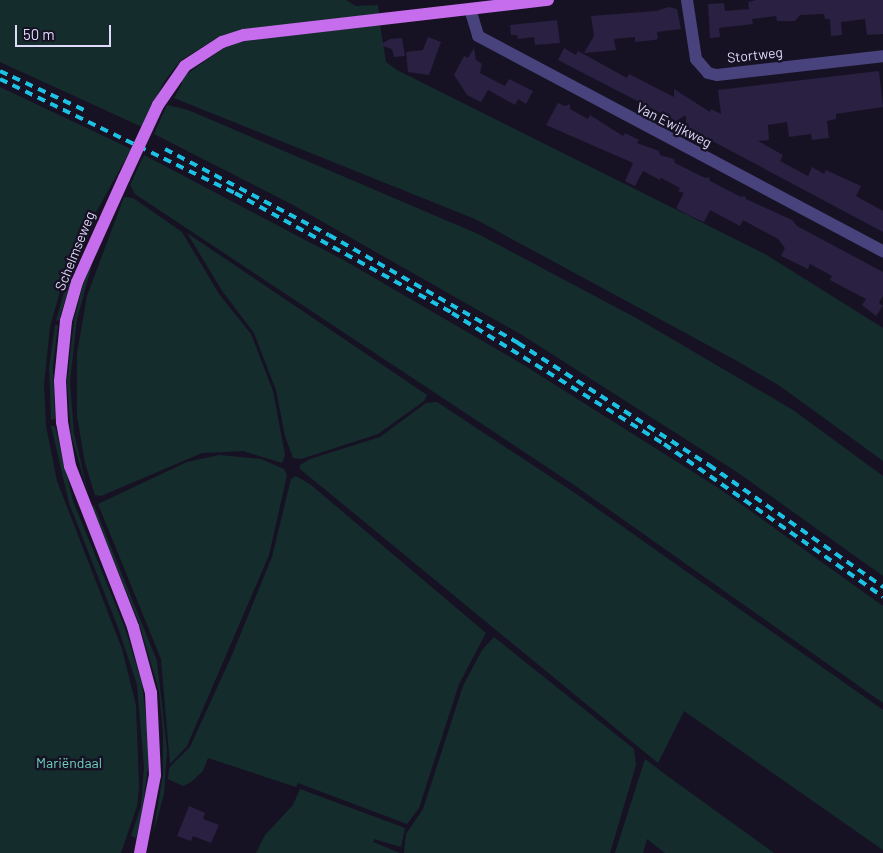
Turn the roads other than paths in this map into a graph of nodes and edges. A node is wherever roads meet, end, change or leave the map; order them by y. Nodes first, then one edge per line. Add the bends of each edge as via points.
1 (548, 0) edge
2 (687, 0) edge
3 (470, 9) junction
4 (883, 56) edge
5 (883, 251) edge
6 (140, 853) edge

1 - 3 main road, Schelmseweg
2 - 4 street, Stortweg via 696,59 708,73 717,75
3 - 5 street, Van Ewijkweg via 478,36
3 - 6 main road, Schelmseweg, bridge via 258,33 229,40 185,66 158,106 77,282 66,321 60,381 62,422 70,466 132,627 151,693 156,734 155,775

